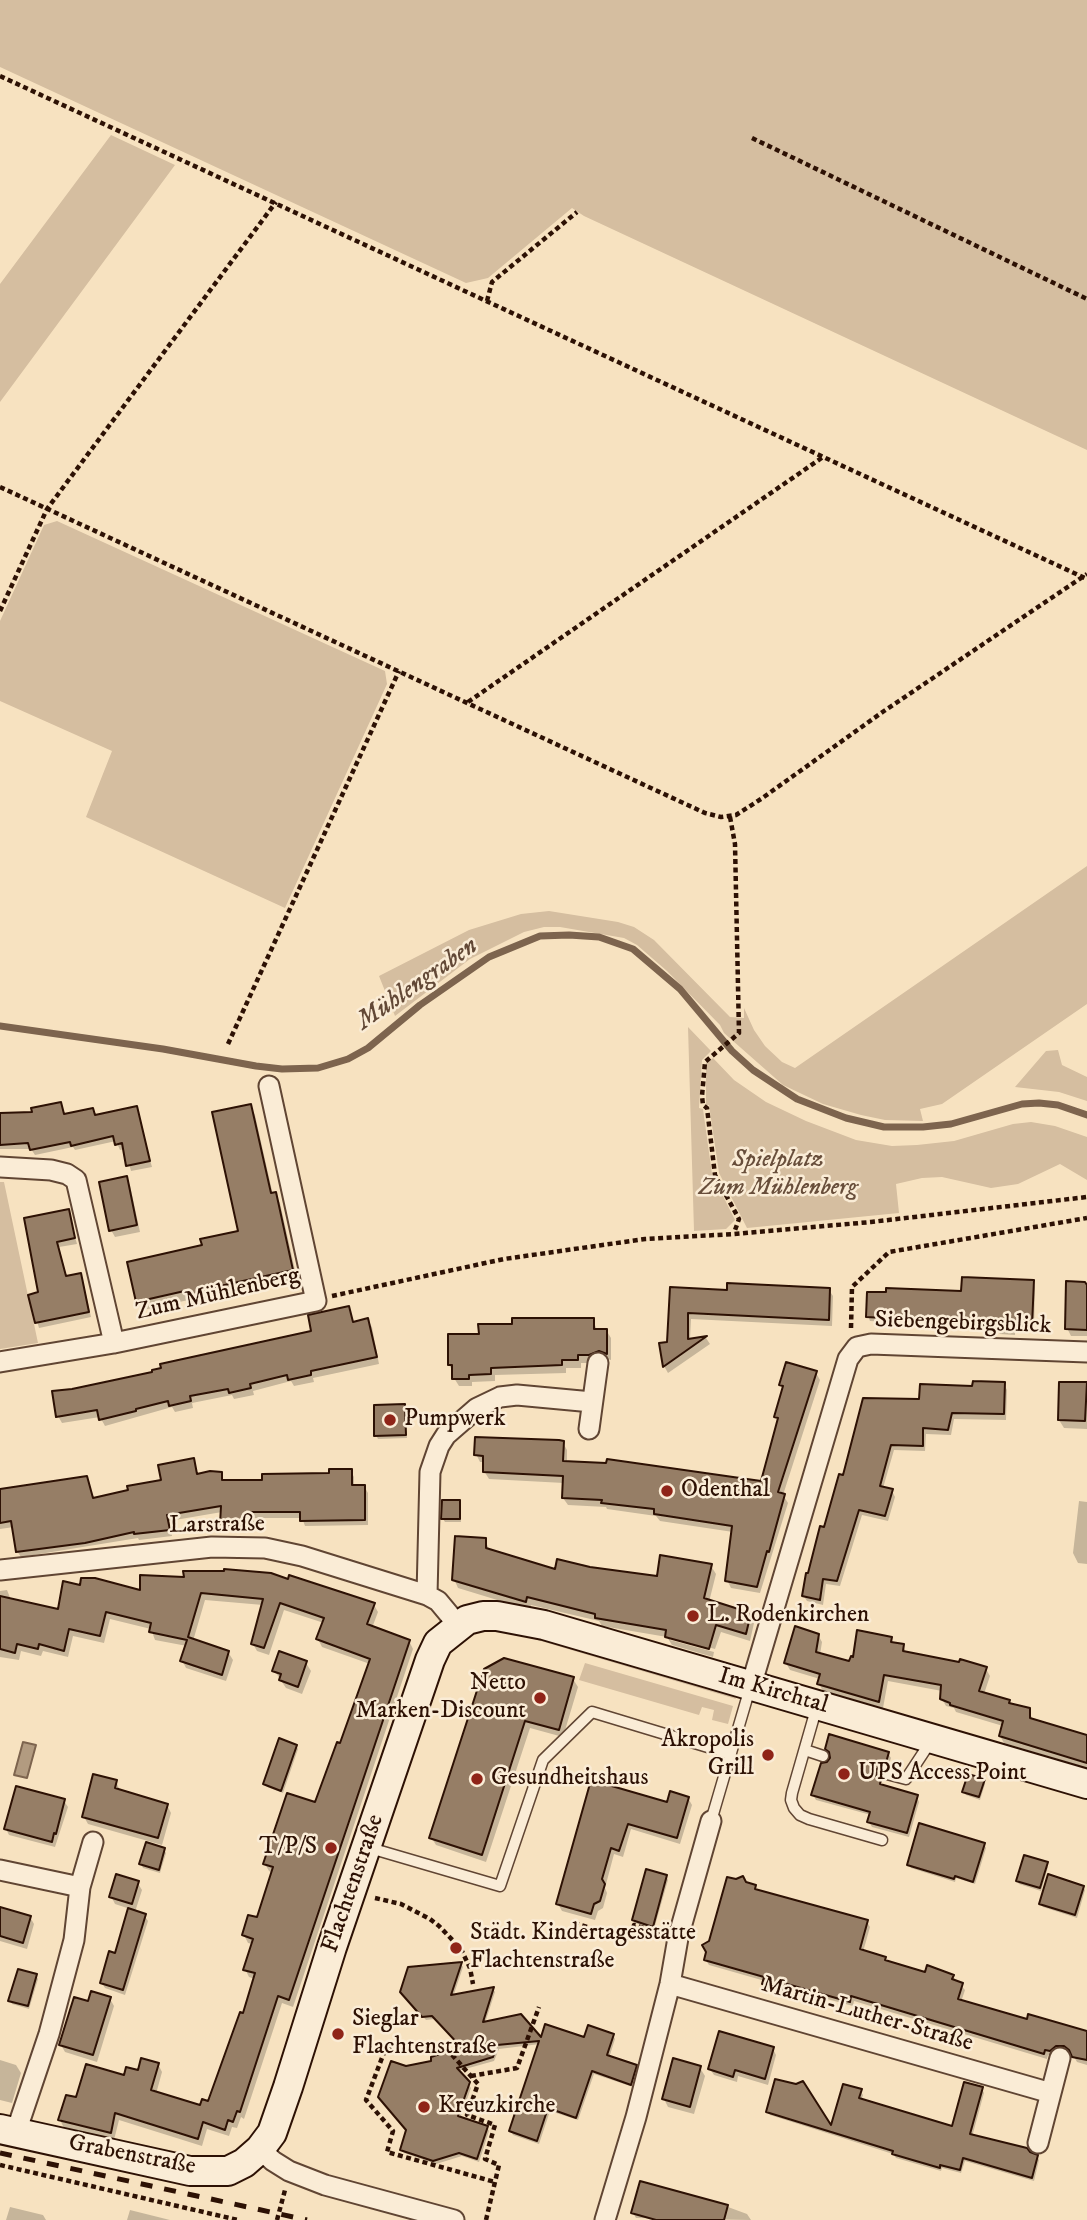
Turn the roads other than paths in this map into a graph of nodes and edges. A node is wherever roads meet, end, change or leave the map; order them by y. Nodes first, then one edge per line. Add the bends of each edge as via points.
1 (269, 1086) dead end
2 (0, 1167) edge
3 (114, 1343) junction
4 (1087, 1352) edge
5 (0, 1362) edge
6 (598, 1363) dead end
7 (592, 1402) junction
8 (589, 1429) dead end
9 (0, 1570) edge
10 (426, 1595) junction
11 (458, 1625) junction
12 (751, 1686) junction
13 (817, 1705) junction
14 (932, 1738) junction
15 (804, 1750) junction
16 (731, 1754) junction
17 (823, 1756) dead end
18 (883, 1773) dead end
19 (1087, 1784) edge
20 (711, 1821) joint
21 (883, 1839) dead end
22 (93, 1842) dead end
23 (366, 1847) junction
24 (0, 1870) edge
25 (80, 1887) junction
26 (670, 1984) junction
27 (1060, 2058) dead end
28 (1051, 2093) junction
29 (8, 2130) edge
30 (1038, 2143) dead end
31 (260, 2149) junction
32 (454, 2220) edge
33 (605, 2220) edge

1 - 3 street, Zum Mühlenberg via 316,1301
2 - 3 street via 51,1170 76,1180
3 - 5 street, Zum Mühlenberg
4 - 12 street, Siebengebirgsblick via 857,1347 848,1359
6 - 7 street
7 - 8 street
7 - 10 street via 500,1397 477,1408 446,1435 430,1472
9 - 10 street, Larstraße via 155,1552 251,1547 302,1556
10 - 11 street, Larstraße via 438,1601
11 - 12 street, Im Kirchtal via 483,1616 544,1625
11 - 23 street, Flachtenstraße via 438,1643 430,1660
12 - 13 street, Im Kirchtal
12 - 16 lane
13 - 14 street, Im Kirchtal
13 - 15 lane
14 - 18 lane via 906,1779
14 - 19 street, Im Kirchtal
15 - 17 lane
15 - 21 lane via 791,1801 800,1815
16 - 20 lane
16 - 23 lane via 592,1712 543,1760 500,1886
20 - 26 street
22 - 25 street
23 - 31 street, Flachtenstraße via 284,2099 272,2133
24 - 25 street
25 - 29 street via 74,1940 49,2034
26 - 28 street, Martin-Luther-Straße
26 - 33 street
27 - 28 street
28 - 30 street
29 - 31 street, Grabenstraße via 190,2171 228,2171
31 - 32 street via 289,2171 325,2185

